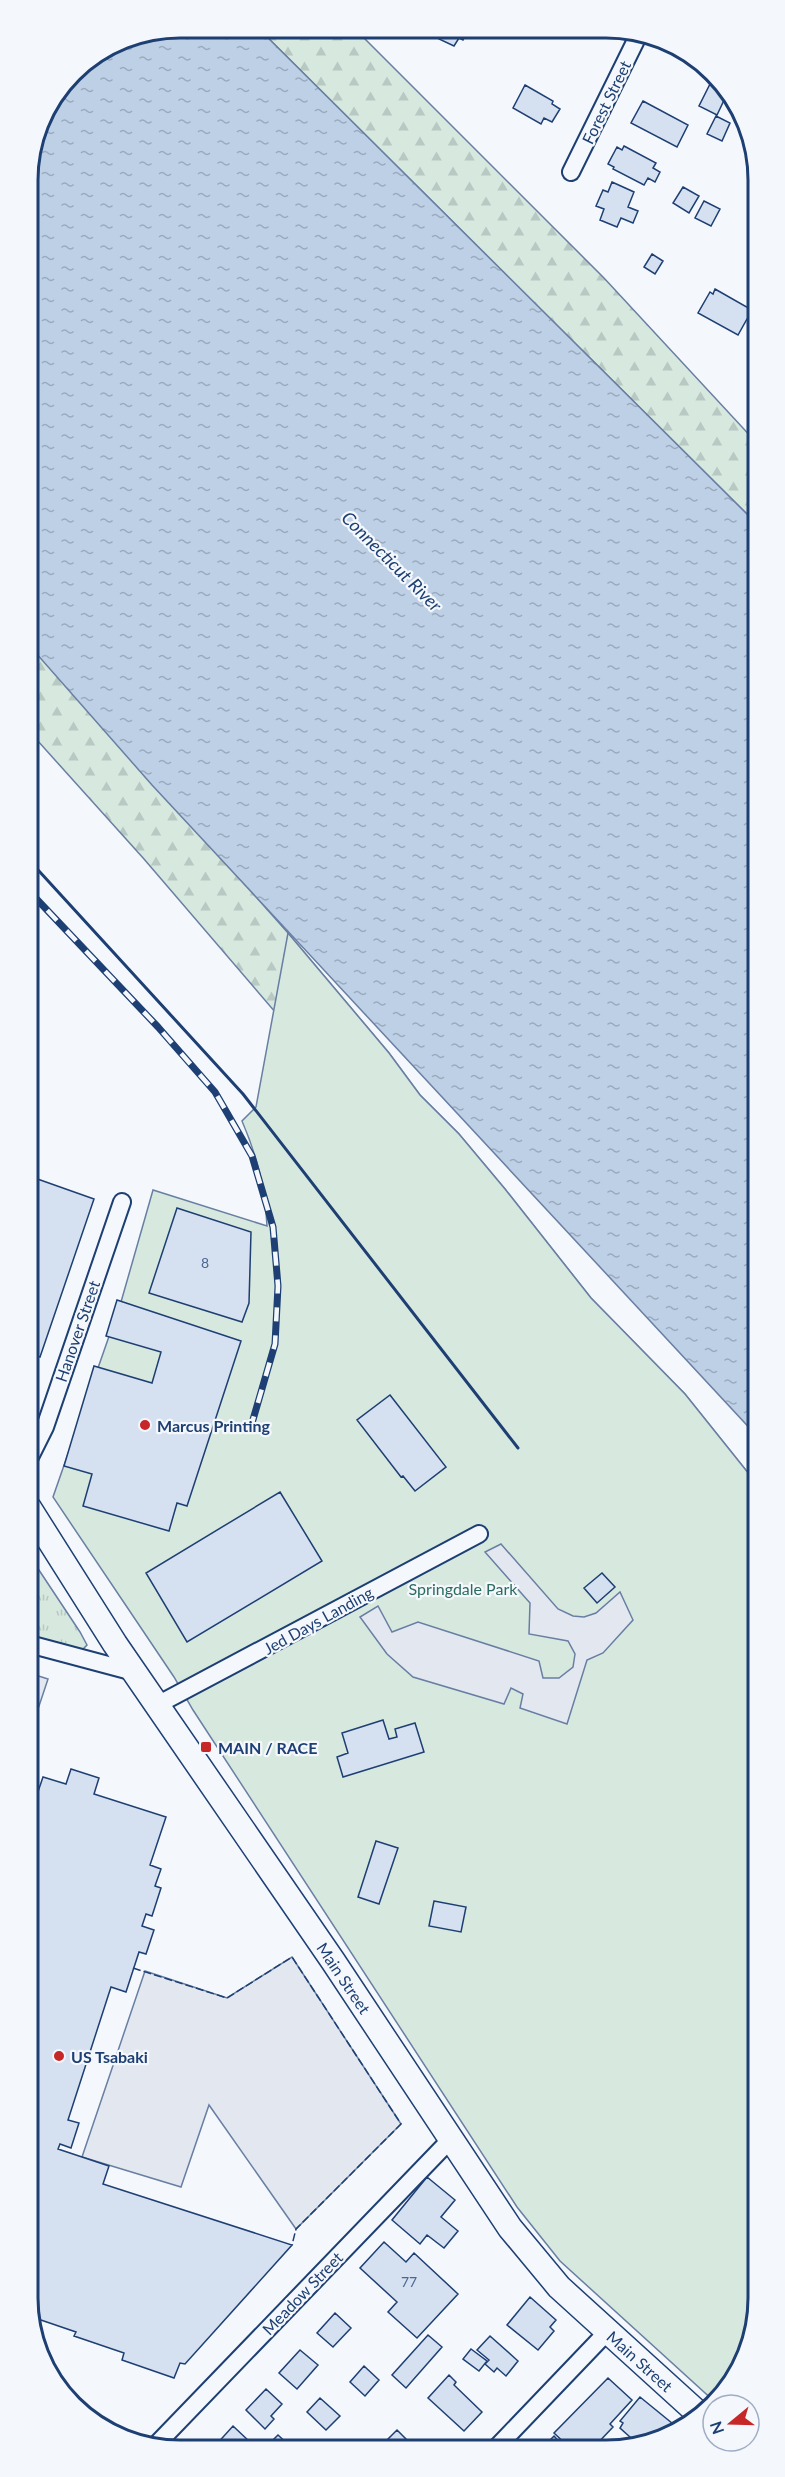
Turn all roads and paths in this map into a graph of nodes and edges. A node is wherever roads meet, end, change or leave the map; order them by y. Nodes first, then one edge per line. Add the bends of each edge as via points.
1 (636, 41) edge
2 (571, 172) dead end
3 (122, 1202) dead end
4 (38, 1441) edge
5 (38, 1522) edge
6 (479, 1534) dead end
7 (38, 1646) edge
8 (134, 1672) junction
9 (157, 1706) junction
10 (450, 2140) junction
11 (607, 2331) junction
12 (693, 2409) edge
13 (163, 2438) edge
14 (504, 2440) edge

1 - 2 street, Forest Street
3 - 4 street, Hanover Street
5 - 8 main road, Main Street
6 - 9 street, Jed Days Landing
7 - 8 street
8 - 9 main road, Main Street
9 - 10 main road, Main Street via 333,1961
10 - 11 main road, Main Street via 510,2228 559,2287
10 - 13 street, Meadow Street
11 - 12 main road, Main Street
11 - 14 street

